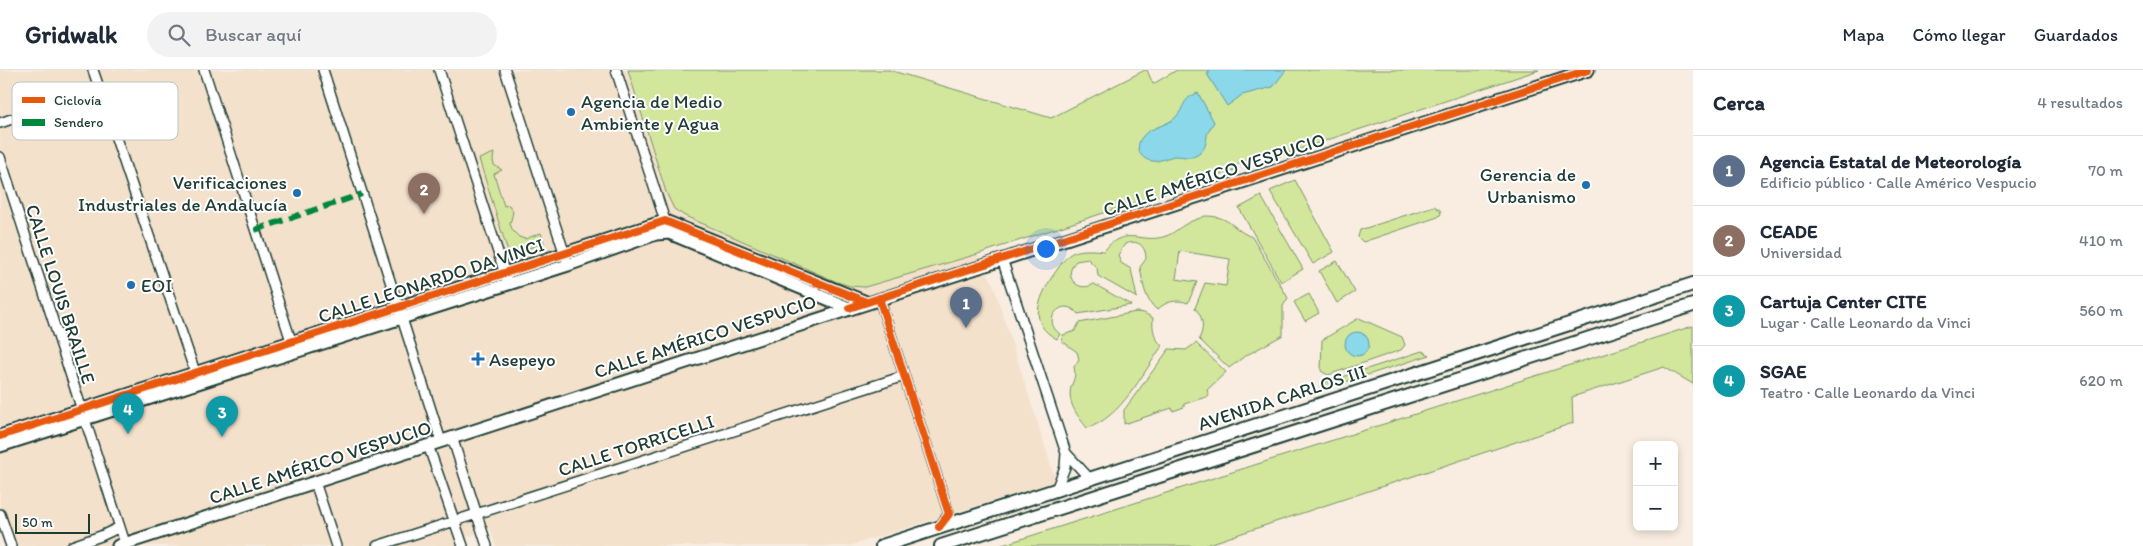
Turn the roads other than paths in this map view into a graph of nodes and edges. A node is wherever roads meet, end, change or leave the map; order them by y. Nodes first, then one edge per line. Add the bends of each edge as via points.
1 (93, 70) edge
2 (204, 70) edge
3 (323, 70) edge
4 (439, 70) edge
5 (505, 70) edge
6 (616, 70) edge
7 (1588, 70) edge
8 (97, 82) edge
9 (12, 119) edge
10 (0, 123) edge
11 (117, 140) edge
12 (0, 157) edge
13 (665, 221) junction
14 (669, 233) junction
15 (564, 254) junction
16 (1002, 259) junction
17 (568, 265) junction
18 (505, 273) junction
19 (509, 284) junction
20 (1693, 284) edge
21 (879, 298) junction
22 (866, 302) junction
23 (1693, 305) edge
24 (849, 308) junction
25 (400, 313) junction
26 (293, 347) junction
27 (904, 376) junction
28 (196, 378) junction
29 (83, 414) junction
30 (447, 439) junction
31 (2, 440) edge
32 (428, 445) junction
33 (1066, 453) junction
34 (1090, 479) junction
35 (315, 482) junction
36 (1056, 490) junction
37 (0, 514) edge
38 (477, 514) junction
39 (454, 521) junction
40 (120, 527) junction
41 (938, 527) junction
42 (123, 545) edge
43 (11, 546) edge
44 (72, 546) edge
45 (336, 546) edge
46 (377, 546) edge
47 (463, 546) edge
48 (487, 546) edge
49 (882, 546) edge
50 (941, 546) edge

1 - 8 street
2 - 26 street
3 - 25 street
4 - 18 street
5 - 15 street
6 - 13 street
7 - 16 street, CALLE AMÉRICO VESPUCIO
9 - 10 street
11 - 28 street
12 - 29 street, CALLE LOUIS BRAILLE
13 - 14 street
13 - 15 street, CALLE LEONARDO DA VINCI
13 - 22 street
14 - 17 street, CALLE LEONARDO DA VINCI via 656,234
14 - 24 street
15 - 17 street
15 - 18 street, CALLE LEONARDO DA VINCI
16 - 21 street, CALLE AMÉRICO VESPUCIO
16 - 33 street
17 - 19 street, CALLE LEONARDO DA VINCI
18 - 19 street
18 - 25 street, CALLE LEONARDO DA VINCI
19 - 25 street, CALLE LEONARDO DA VINCI
20 - 34 main road, AVENIDA CARLOS III
21 - 22 street, CALLE AMÉRICO VESPUCIO
21 - 27 street
22 - 24 street, CALLE AMÉRICO VESPUCIO
23 - 50 main road, AVENIDA CARLOS III
24 - 30 street, CALLE AMÉRICO VESPUCIO
25 - 26 street, CALLE LEONARDO DA VINCI
25 - 30 street
26 - 28 street, CALLE LEONARDO DA VINCI
27 - 38 street, CALLE TORRICELLI
27 - 41 street via 948,514
28 - 29 street, CALLE LEONARDO DA VINCI
29 - 31 street, CALLE LEONARDO DA VINCI
29 - 40 street, CALLE LOUIS BRAILLE
30 - 32 street, CALLE AMÉRICO VESPUCIO
30 - 38 street
32 - 35 street, CALLE AMÉRICO VESPUCIO
32 - 39 street
33 - 34 street
33 - 36 street via 1066,467
34 - 36 main road, AVENIDA CARLOS III
35 - 42 street, CALLE AMÉRICO VESPUCIO
35 - 45 street
36 - 41 main road, AVENIDA CARLOS III
37 - 43 street
38 - 39 street, CALLE TORRICELLI
38 - 48 street
39 - 46 street, CALLE TORRICELLI
39 - 47 street
40 - 42 street, CALLE LOUIS BRAILLE
40 - 44 street
41 - 49 main road, AVENIDA CARLOS III

